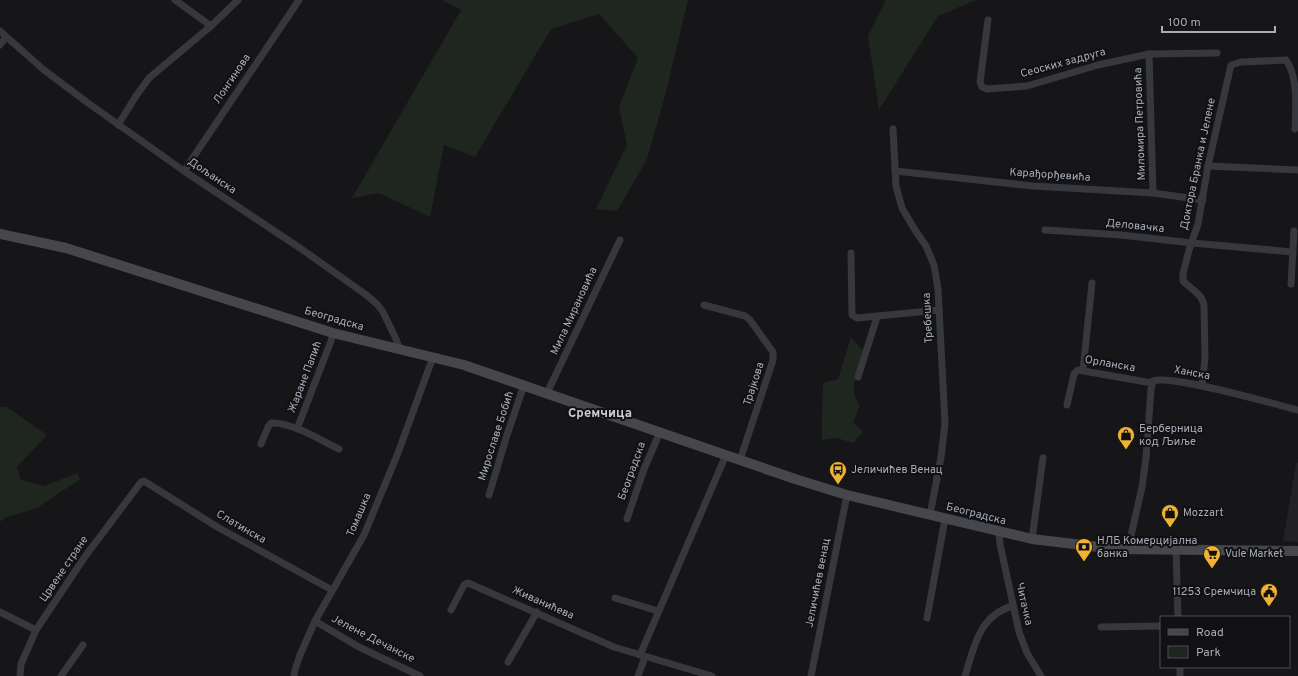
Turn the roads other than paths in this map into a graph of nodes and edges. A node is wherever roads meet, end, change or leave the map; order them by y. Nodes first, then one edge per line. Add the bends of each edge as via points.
1 (176, 0) edge
2 (238, 0) edge
3 (299, 0) edge
4 (988, 20) dead end
5 (211, 26) junction
6 (0, 31) edge
7 (6, 37) junction
8 (0, 46) edge
9 (1217, 53) dead end
10 (1149, 54) junction
11 (118, 125) junction
12 (893, 129) dead end
13 (1295, 129) dead end
14 (1208, 166) junction
15 (1298, 170) edge
16 (184, 171) junction
17 (895, 171) junction
18 (1153, 193) junction
19 (1203, 200) junction
20 (1045, 230) dead end
21 (1294, 231) dead end
22 (0, 234) edge
23 (620, 240) dead end
24 (1192, 243) junction
25 (1293, 252) junction
26 (851, 253) dead end
27 (1092, 283) dead end
28 (1291, 284) dead end
29 (704, 305) dead end
30 (939, 310) junction
31 (877, 317) junction
32 (333, 333) junction
33 (399, 348) junction
34 (434, 357) junction
35 (1083, 370) junction
36 (858, 377) dead end
37 (1152, 383) junction
38 (524, 385) junction
39 (1202, 386) junction
40 (547, 393) junction
41 (1067, 406) dead end
42 (1298, 410) edge
43 (297, 429) junction
44 (660, 432) junction
45 (261, 444) dead end
46 (339, 449) dead end
47 (726, 455) junction
48 (1043, 458) dead end
49 (740, 460) junction
50 (141, 482) joint
51 (489, 495) dead end
52 (847, 495) junction
53 (930, 515) junction
54 (627, 519) dead end
55 (945, 519) junction
56 (999, 532) junction
57 (1032, 539) junction
58 (1128, 549) junction
59 (1176, 549) junction
60 (1298, 551) edge
61 (332, 590) junction
62 (615, 598) dead end
63 (1013, 606) junction
64 (451, 610) dead end
65 (658, 611) junction
66 (0, 612) edge
67 (537, 612) junction
68 (1178, 616) edge
69 (927, 618) dead end
70 (315, 621) junction
71 (1160, 626) edge
72 (1102, 627) dead end
73 (36, 630) junction
74 (83, 645) dead end
75 (642, 656) junction
76 (508, 662) dead end
77 (20, 676) edge
78 (61, 676) edge
79 (294, 676) edge
80 (420, 676) edge
81 (638, 676) edge
82 (712, 676) edge
83 (811, 676) edge
84 (965, 676) edge
85 (1041, 676) edge

1 - 5 street
2 - 5 street
3 - 16 street, Лонгинова
4 - 10 street, Сеоских задруга via 980,82 982,87 987,89 1028,86 1098,65
5 - 11 street via 149,78
6 - 7 street, Дољанска
7 - 8 street
7 - 11 street, Дољанска via 44,70
9 - 10 street, Сеоских задруга
10 - 18 street, Миломира Петровића
11 - 16 street, Дољанска
12 - 17 street, Требешка
13 - 14 street, Доктора Бранка и Јелене via 1296,84 1291,65 1286,60 1241,62 1232,65
14 - 15 street
14 - 19 street, Доктора Бранка и Јелене
16 - 33 street, Дољанска via 365,294 383,312
17 - 18 street, Карађорђевића via 1033,186
17 - 30 street, Требешка via 902,208 926,246 934,265
18 - 19 street, Карађорђевића
19 - 24 street, Доктора Бранка и Јелене
20 - 24 street, Деловачка
21 - 25 street
22 - 32 main road, Београдска via 66,248
23 - 40 street, Мила Мирановића
24 - 25 street, Деловачка
24 - 39 street, Доктора Бранка и Јелене via 1182,278 1200,295 1204,305 1205,358
25 - 28 street
26 - 31 street via 852,315 857,318
27 - 35 street
29 - 49 street, Трајкова via 745,316 773,352 773,360
30 - 31 street
30 - 53 street, Требешка via 946,423
31 - 36 street
32 - 33 main road, Београдска
32 - 43 street, Жаране Папић
33 - 34 main road, Београдска
34 - 38 main road, Београдска
34 - 61 street, Томашка via 364,536
35 - 37 street, Орланска
35 - 41 street, Орланска via 1075,372
37 - 39 street, Ханска via 1166,379
37 - 58 street via 1142,487
38 - 40 main road, Београдска
38 - 51 street, Мирославе Бобић
39 - 42 street, Ханска
40 - 44 main road, Београдска
43 - 45 street, Жаране Папић via 271,423
43 - 46 street, Жаране Папић
44 - 47 main road, Београдска
44 - 54 street, Београдска
47 - 49 main road, Београдска
47 - 65 street
48 - 57 street
49 - 52 main road, Београдска
50 - 61 street, Слатинска via 156,487 219,528
50 - 73 street, Црвене стране via 84,558
52 - 53 main road, Београдска
52 - 83 street, Јеличићев венац
53 - 55 main road, Београдска
55 - 56 main road, Београдска
55 - 69 street
56 - 57 main road, Београдска
56 - 63 street, Читачка
57 - 58 main road, Београдска
58 - 59 main road, Београдска
59 - 60 main road, Београдска
59 - 68 street
61 - 70 street, Томашка
62 - 65 street
63 - 84 street via 999,610 984,624 975,642
63 - 85 street, Читачка via 1022,642
64 - 67 street, Живанићева via 464,585 468,583
65 - 75 street
66 - 73 street
67 - 75 street, Живанићева via 614,647
67 - 76 street
70 - 79 street, Томашка
70 - 80 street, Јелене Дечанске via 359,647
71 - 72 street
73 - 77 street, Црвене стране via 21,664
74 - 78 street
75 - 81 street
75 - 82 street, Живанићева

